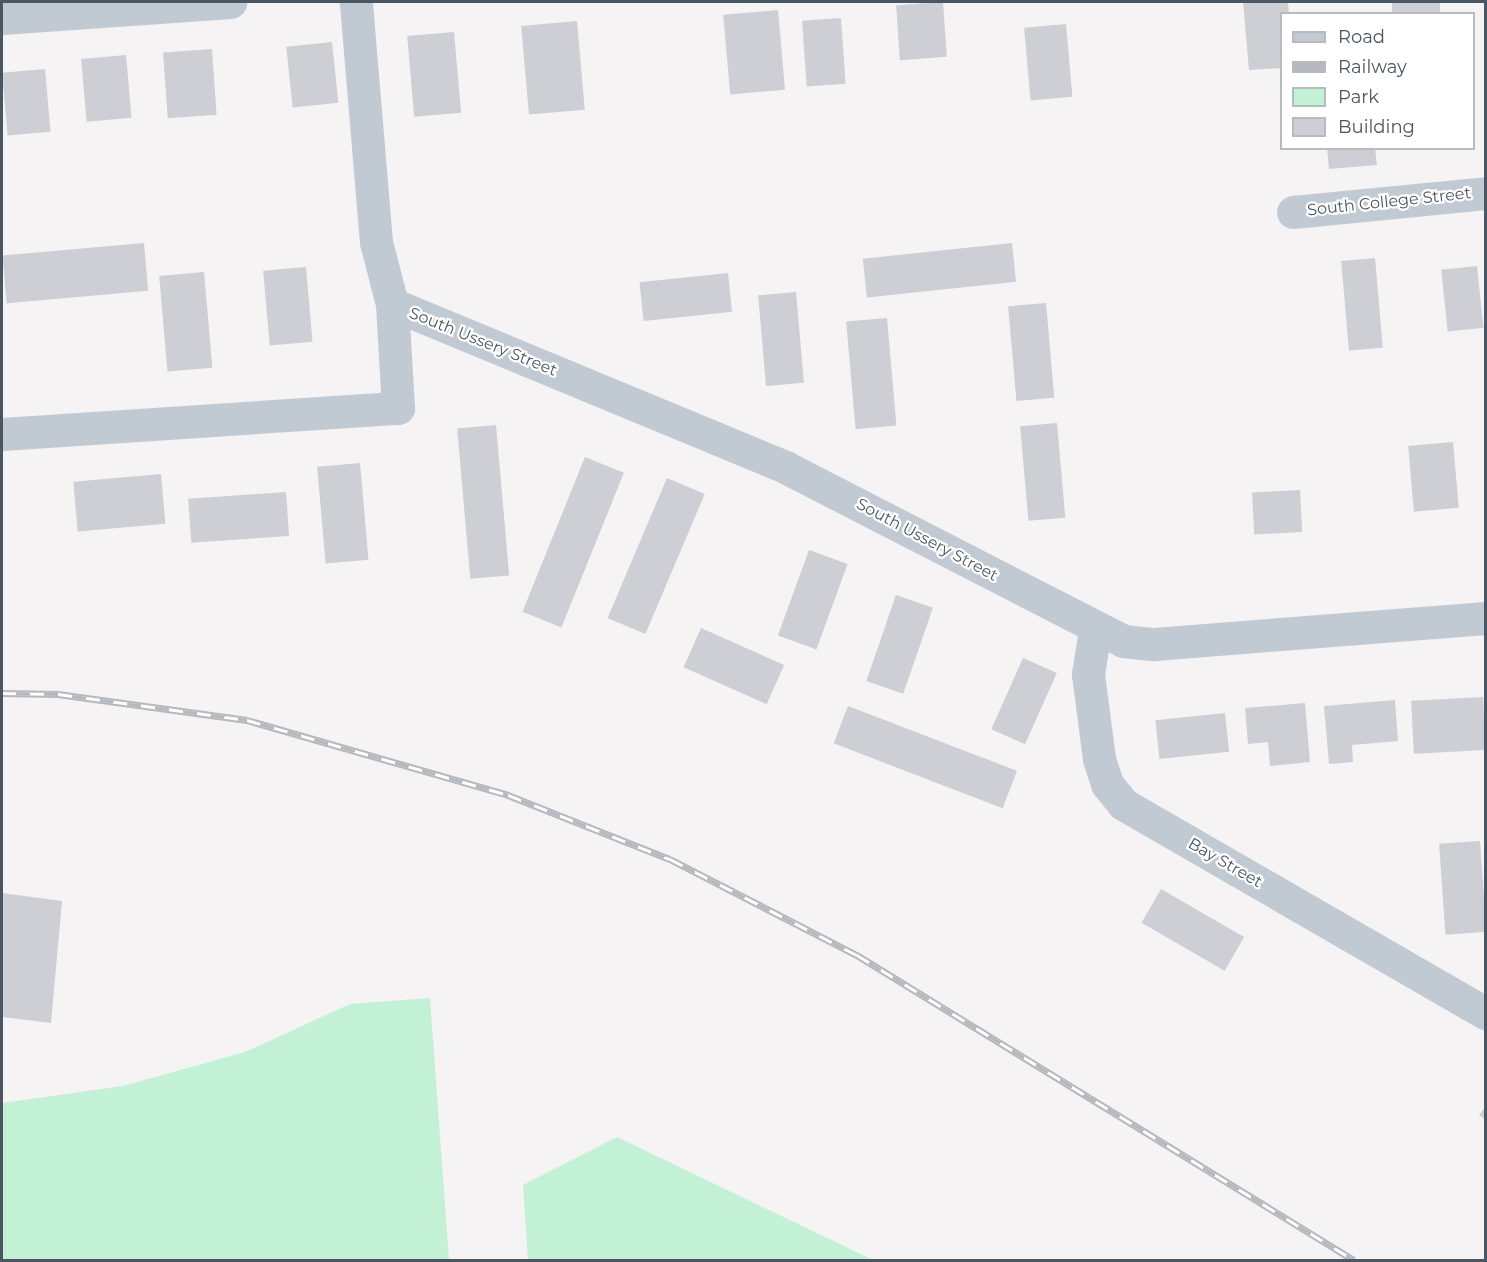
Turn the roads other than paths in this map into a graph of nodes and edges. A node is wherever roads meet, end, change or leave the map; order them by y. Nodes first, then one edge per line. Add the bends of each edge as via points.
1 (230, 2) edge
2 (356, 2) edge
3 (2, 18) edge
4 (1485, 193) edge
5 (1293, 212) dead end
6 (392, 304) junction
7 (2, 435) edge
8 (1485, 618) edge
9 (1095, 630) junction
10 (1485, 1014) edge

1 - 3 street
2 - 6 street, South Ussery Street via 376,242
4 - 5 street, South College Street
6 - 7 street, South Ussery Street via 398,408
6 - 9 street, South Ussery Street via 787,468
8 - 9 street, South Ussery Street via 1154,644 1123,641
9 - 10 street, Bay Street via 1088,674 1099,759 1107,784 1123,804

